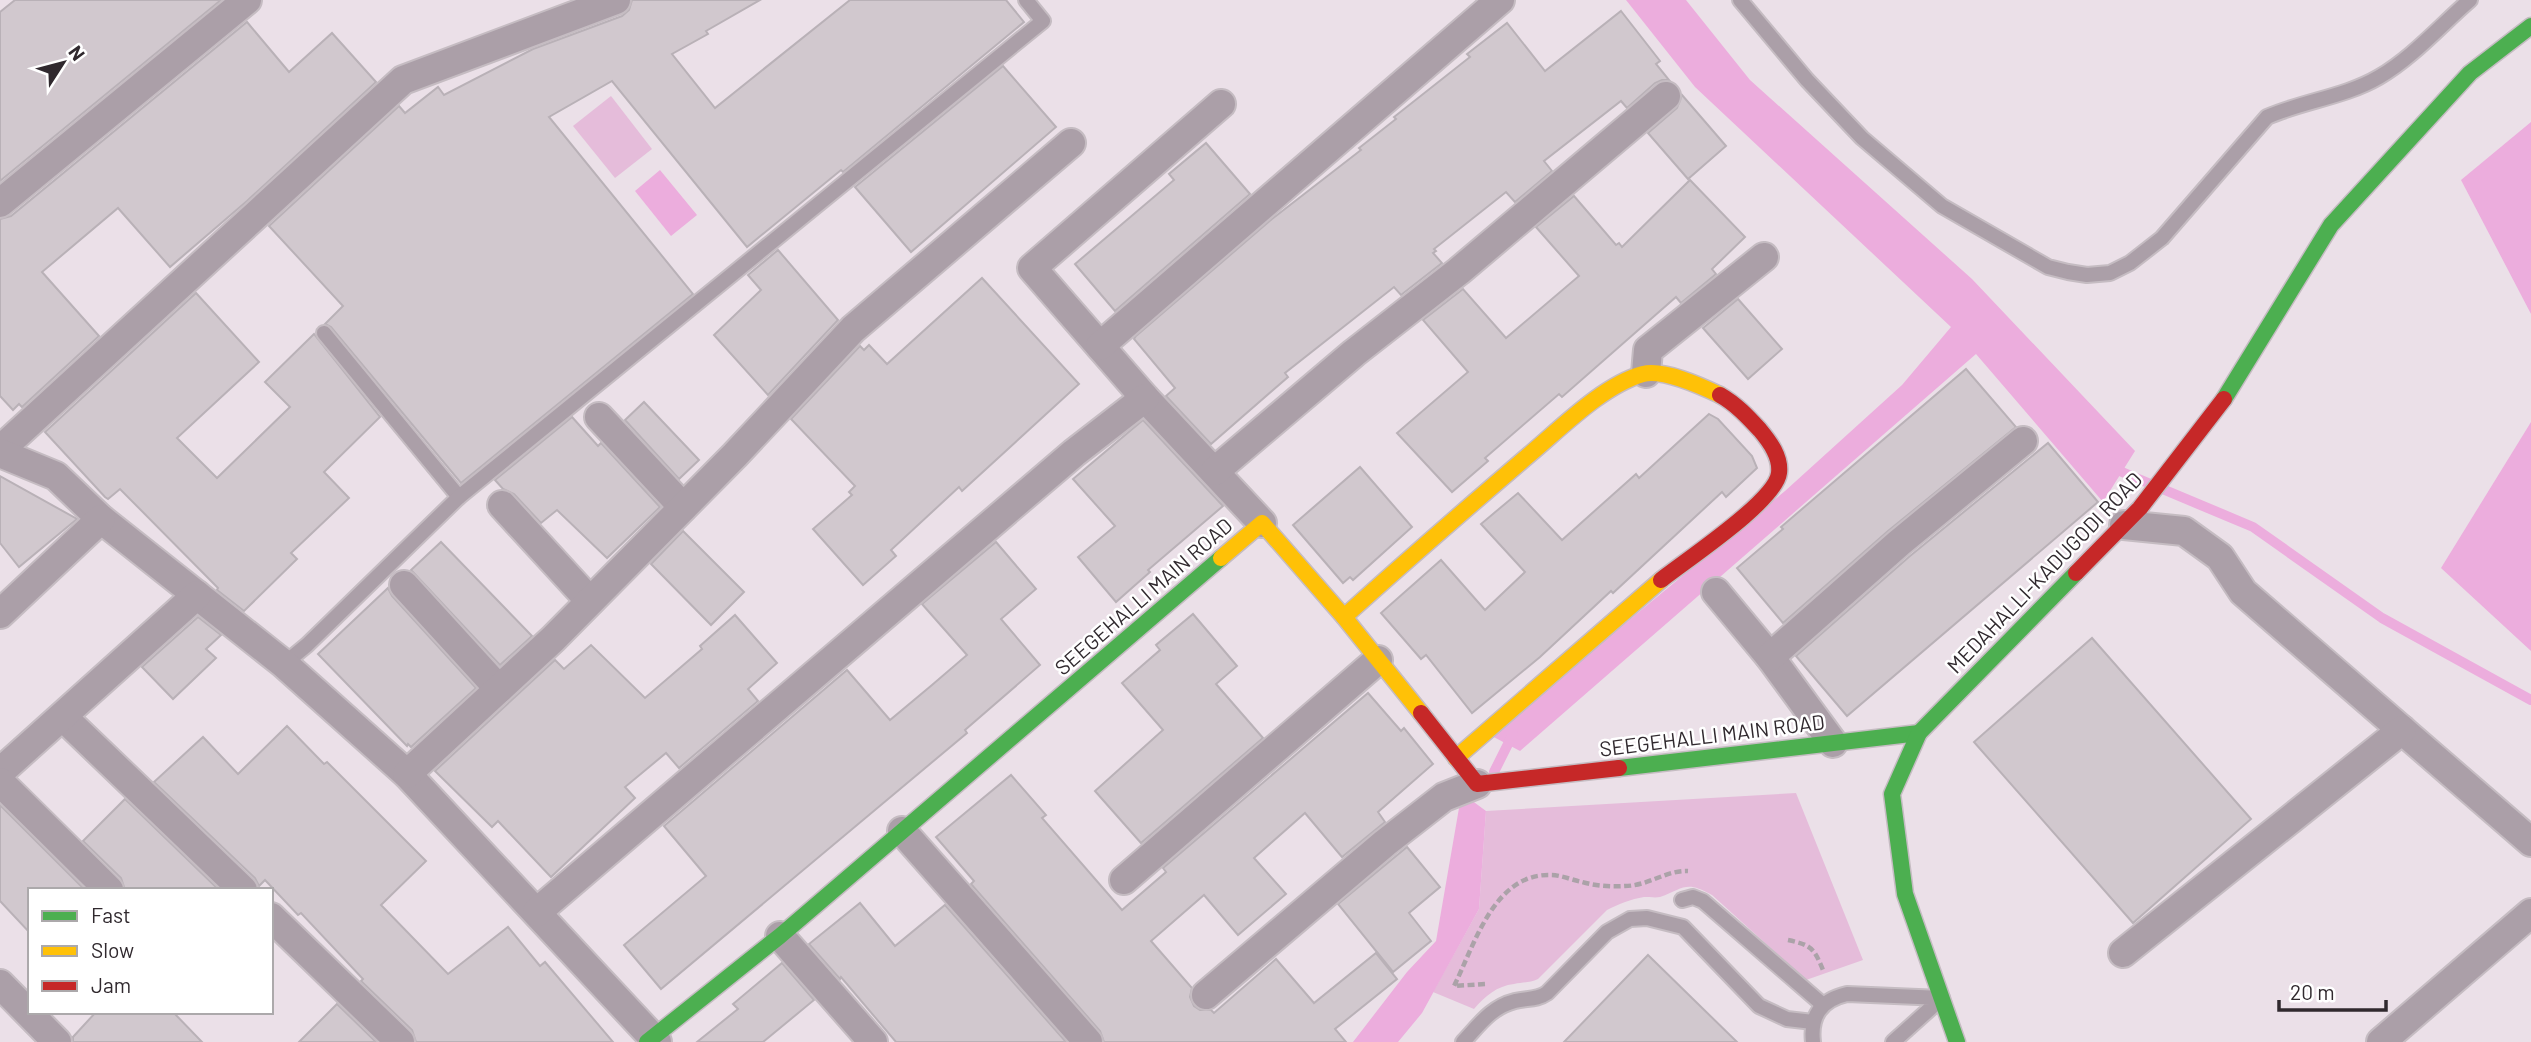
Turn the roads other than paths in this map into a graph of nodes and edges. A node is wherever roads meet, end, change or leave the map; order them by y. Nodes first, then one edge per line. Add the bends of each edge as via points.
1 (247, 0) edge
2 (617, 0) edge
3 (1026, 0) edge
4 (1500, 0) edge
5 (1740, 0) edge
6 (2470, 0) edge
7 (2531, 26) edge
8 (1667, 96) dead end
9 (1221, 104) dead end
10 (1071, 143) dead end
11 (0, 203) edge
12 (1764, 257) dead end
13 (324, 333) dead end
14 (1100, 346) junction
15 (1646, 373) junction
16 (1145, 398) junction
17 (599, 417) dead end
18 (2023, 441) dead end
19 (0, 452) edge
20 (1215, 471) junction
21 (459, 498) junction
22 (502, 505) dead end
23 (684, 507) junction
24 (2132, 516) junction
25 (101, 519) junction
26 (1262, 523) junction
27 (404, 586) dead end
28 (1716, 592) dead end
29 (197, 595) junction
30 (590, 601) junction
31 (0, 614) edge
32 (1345, 618) junction
33 (1770, 657) junction
34 (1378, 660) junction
35 (284, 664) junction
36 (499, 689) junction
37 (63, 717) junction
38 (2402, 730) junction
39 (1919, 733) junction
40 (1832, 743) junction
41 (1456, 758) junction
42 (0, 772) edge
43 (407, 774) junction
44 (0, 782) edge
45 (1477, 784) junction
46 (902, 831) junction
47 (2531, 842) edge
48 (1124, 880) dead end
49 (107, 888) edge
50 (241, 888) edge
51 (1682, 900) dead end
52 (537, 912) junction
53 (2531, 913) edge
54 (273, 920) edge
55 (780, 936) junction
56 (2123, 953) dead end
57 (0, 984) edge
58 (1206, 995) dead end
59 (1942, 998) junction
60 (1822, 1004) junction
61 (28, 1012) edge
62 (29, 1014) edge
63 (1813, 1022) junction
64 (652, 1040) edge
65 (57, 1042) edge
66 (400, 1042) edge
67 (873, 1042) edge
68 (1088, 1042) edge
69 (1463, 1042) edge
70 (1813, 1042) edge
71 (1893, 1042) edge
72 (1957, 1042) edge
73 (2381, 1042) edge

1 - 11 street
2 - 19 street via 403,80
3 - 21 lane via 1044,21
4 - 14 street
5 - 6 lane via 1843,119 1941,206 2048,267 2087,275 2110,274 2162,238 2267,117 2379,77
7 - 24 street, MEDAHALLI-KADUGODI ROAD via 2470,73 2331,225 2216,413
8 - 20 street
9 - 14 street via 1032,268
10 - 23 street via 853,329
12 - 15 street via 1648,350
13 - 21 lane
14 - 16 street
15 - 32 street via 1609,392 1565,424
15 - 41 street via 1703,387 1731,401 1778,456 1778,481 1763,500 1673,571
16 - 20 street
16 - 52 street via 1074,453
17 - 23 street
18 - 33 street
19 - 25 street via 56,476
20 - 26 street
21 - 35 lane
22 - 30 street
23 - 30 street
24 - 38 street via 2184,531 2220,557 2243,592
24 - 39 street, MEDAHALLI-KADUGODI ROAD
25 - 29 street
25 - 31 street
26 - 32 street, SEEGEHALLI MAIN ROAD
26 - 46 street, SEEGEHALLI MAIN ROAD
27 - 36 street
28 - 33 street
29 - 35 street
29 - 37 street
30 - 36 street
32 - 34 street, SEEGEHALLI MAIN ROAD
33 - 40 street
34 - 41 street, SEEGEHALLI MAIN ROAD
34 - 48 street
35 - 43 street
36 - 43 street
37 - 42 street
37 - 50 street
38 - 47 street
38 - 56 street
39 - 40 street, SEEGEHALLI MAIN ROAD
39 - 59 street, MEDAHALLI-KADUGODI ROAD via 1892,794 1905,894
40 - 45 street, SEEGEHALLI MAIN ROAD
41 - 45 street, SEEGEHALLI MAIN ROAD
43 - 52 street
44 - 49 street
45 - 58 street via 1444,797
46 - 55 street, SEEGEHALLI MAIN ROAD
46 - 68 street
51 - 60 lane via 1693,897 1703,901
52 - 64 street
53 - 73 street
54 - 66 street
55 - 64 street, SEEGEHALLI MAIN ROAD
55 - 67 street
57 - 61 street
59 - 60 lane via 1847,994
59 - 71 lane
59 - 72 street, MEDAHALLI-KADUGODI ROAD
60 - 63 lane
62 - 65 street
63 - 69 lane via 1787,1019 1759,1006 1683,927 1647,918 1630,919 1606,932 1547,993 1493,1010
63 - 70 lane

